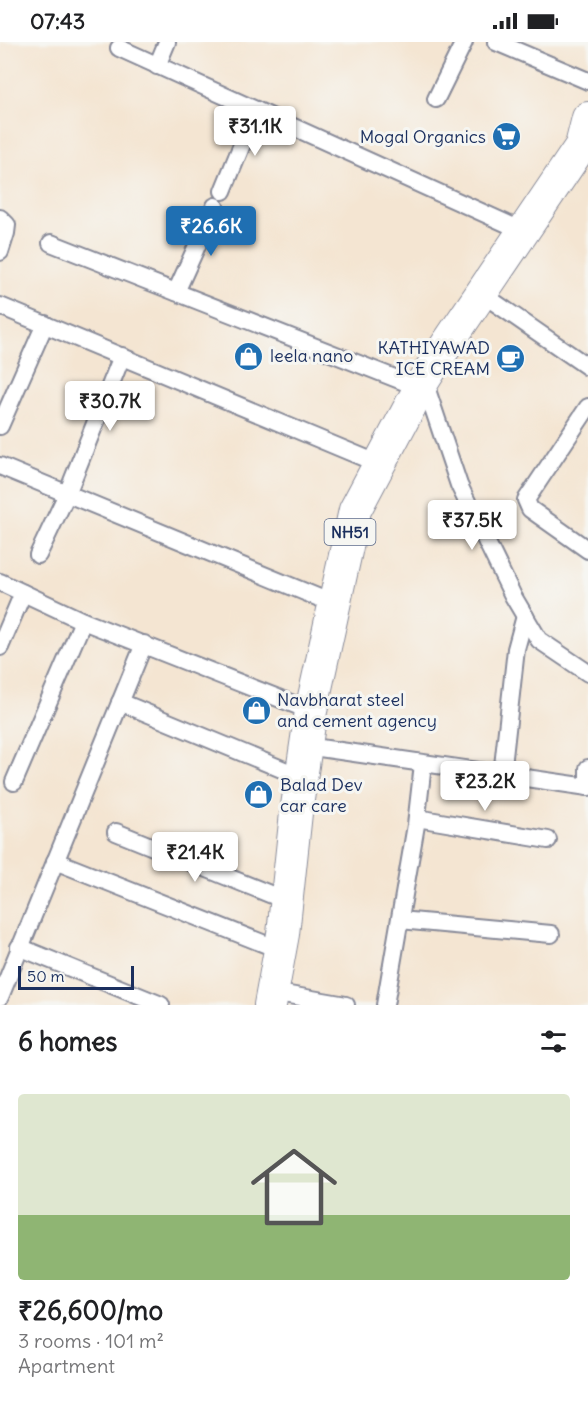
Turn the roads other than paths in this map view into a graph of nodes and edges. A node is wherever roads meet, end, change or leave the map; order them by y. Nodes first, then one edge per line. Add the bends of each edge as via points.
1 (167, 42) edge
2 (464, 42) edge
3 (496, 42) edge
4 (119, 48) dead end
5 (157, 66) junction
6 (588, 81) edge
7 (436, 99) dead end
8 (256, 110) junction
9 (587, 128) edge
10 (223, 191) dead end
11 (216, 206) dead end
12 (0, 218) edge
13 (523, 231) junction
14 (51, 243) dead end
15 (0, 252) edge
16 (176, 292) junction
17 (481, 293) junction
18 (0, 306) edge
19 (45, 324) junction
20 (122, 356) junction
21 (588, 367) edge
22 (422, 384) junction
23 (588, 407) edge
24 (0, 426) edge
25 (379, 464) junction
26 (0, 466) edge
27 (67, 494) junction
28 (588, 550) edge
29 (38, 555) dead end
30 (0, 582) edge
31 (23, 593) junction
32 (334, 604) junction
33 (525, 616) junction
34 (83, 621) junction
35 (144, 644) junction
36 (0, 647) edge
37 (588, 673) edge
38 (120, 702) junction
39 (311, 711) junction
40 (306, 746) junction
41 (423, 764) junction
42 (588, 768) edge
43 (502, 775) junction
44 (301, 777) junction
45 (14, 782) dead end
46 (588, 787) edge
47 (417, 818) junction
48 (116, 832) dead end
49 (548, 840) dead end
50 (55, 861) junction
51 (286, 901) junction
52 (400, 920) junction
53 (551, 934) dead end
54 (19, 947) junction
55 (280, 950) junction
56 (0, 997) edge
57 (271, 999) edge
58 (161, 1005) edge
59 (346, 1005) edge
60 (385, 1005) edge

1 - 5 street
2 - 7 street
3 - 6 street
4 - 5 street
5 - 8 street
8 - 10 street
8 - 13 street
9 - 13 highway, NH51 via 581,146
11 - 16 street
12 - 15 street via 7,225
13 - 17 highway, NH51
14 - 16 street
16 - 22 street
17 - 21 street
17 - 22 highway, NH51
18 - 19 street
19 - 20 street
19 - 24 street
20 - 25 street
20 - 27 street
22 - 25 highway, NH51
22 - 33 street via 459,485
23 - 28 street via 526,500 530,509
25 - 32 highway, NH51 via 355,510
26 - 27 street
27 - 29 street
27 - 32 street
30 - 31 street
31 - 34 street
31 - 36 street
32 - 39 highway, NH51
33 - 37 street via 539,640
33 - 43 street via 516,649
34 - 35 street
34 - 45 street
35 - 38 street
35 - 39 street
38 - 44 street
38 - 50 street
39 - 40 highway, NH51
40 - 41 street
40 - 44 highway, NH51
41 - 43 street
41 - 47 street
42 - 46 street
43 - 46 street
44 - 51 highway, NH51
47 - 49 street
47 - 52 street
48 - 51 street
50 - 54 street
50 - 55 street
51 - 55 highway, NH51
52 - 53 street
52 - 60 street
54 - 56 street
54 - 58 street
55 - 57 highway, NH51
57 - 59 street

